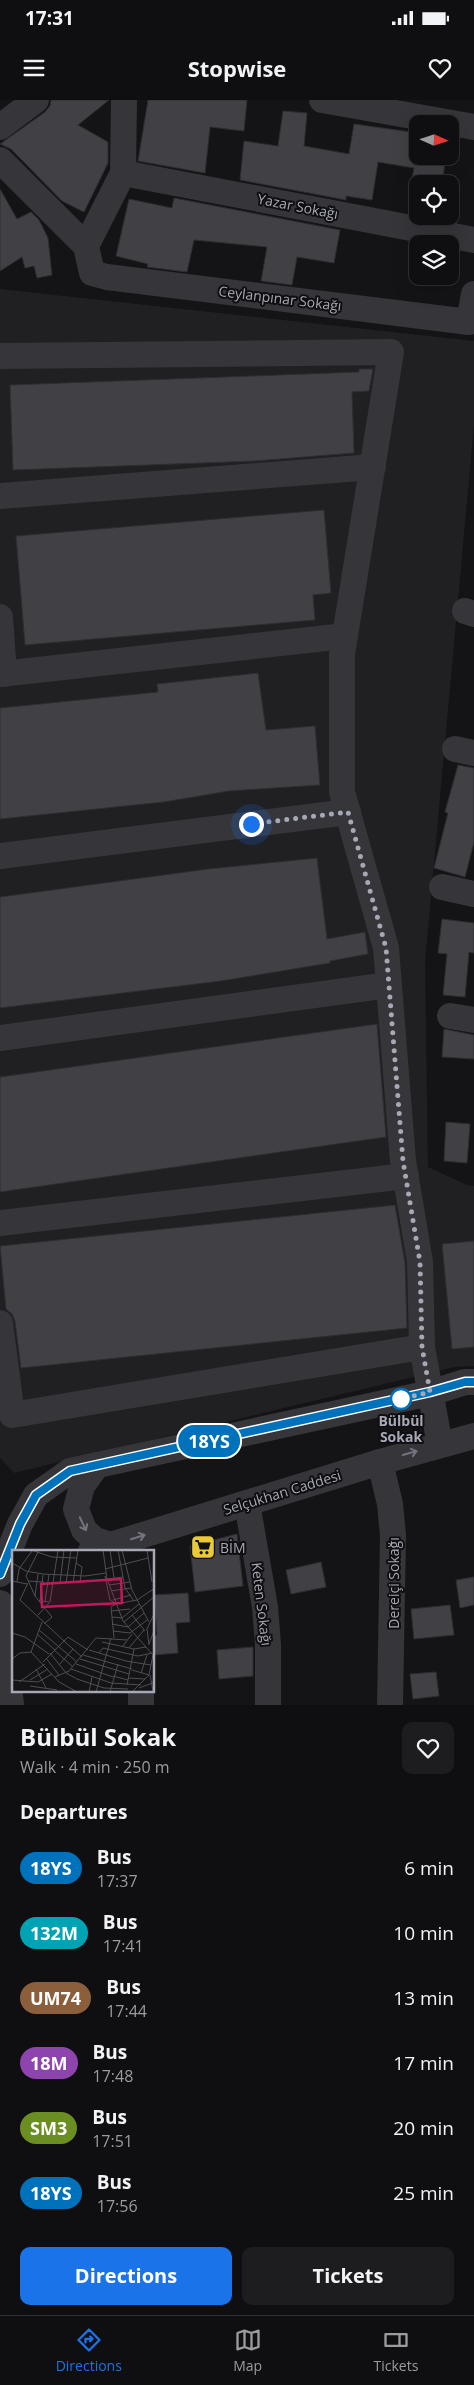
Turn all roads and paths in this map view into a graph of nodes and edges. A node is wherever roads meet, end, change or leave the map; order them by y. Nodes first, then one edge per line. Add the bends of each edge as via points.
1 (36, 100) edge
2 (124, 100) edge
3 (322, 100) edge
4 (0, 127) edge
5 (474, 127) edge
6 (0, 160) edge
7 (123, 173) junction
8 (474, 240) edge
9 (86, 246) junction
10 (474, 294) edge
11 (472, 325) edge
12 (0, 356) edge
13 (373, 467) junction
14 (0, 496) edge
15 (0, 617) edge
16 (345, 636) junction
17 (2, 674) edge
18 (348, 812) junction
19 (0, 856) edge
20 (442, 887) dead end
21 (474, 894) edge
22 (389, 985) junction
23 (0, 1038) edge
24 (406, 1176) junction
25 (0, 1223) edge
26 (0, 1323) edge
27 (422, 1347) junction
28 (3, 1376) edge
29 (474, 1382) edge
30 (430, 1392) junction
31 (474, 1436) edge
32 (440, 1445) junction
33 (380, 1462) junction
34 (97, 1466) junction
35 (247, 1503) junction
36 (105, 1549) edge
37 (0, 1574) edge
38 (0, 1603) edge
39 (141, 1692) edge
40 (11, 1705) edge
41 (141, 1705) edge
42 (268, 1705) edge
43 (390, 1705) edge

1 - 4 street
2 - 7 street
3 - 5 street
6 - 9 street
7 - 8 street, Yazar Sokağı
7 - 9 street
9 - 11 street, Ceylanpınar Sokağı via 92,273 107,277
10 - 11 street
12 - 13 street via 391,352
13 - 14 street
13 - 16 street
15 - 17 street
16 - 17 street
16 - 18 street via 342,654 342,792
18 - 19 street
18 - 22 street via 386,948
20 - 21 street
22 - 23 street
22 - 24 street
24 - 25 street
24 - 27 street via 420,1262
26 - 28 street
27 - 28 street via 12,1415
27 - 30 street
29 - 30 street
30 - 32 street
30 - 34 street
31 - 32 street, Selçukhan Caddesi
33 -> 32 street, Selçukhan Caddesi
33 - 35 street, Selçukhan Caddesi
33 - 43 street, Dereiçi Sokağı via 390,1504 394,1562
34 -> 36 street via 82,1486 76,1508 84,1530
34 - 37 street via 70,1471 36,1495 20,1524
36 -> 35 street, Selçukhan Caddesi
35 - 42 street, Keten Sokağı via 265,1607
38 - 40 street
39 - 41 street

